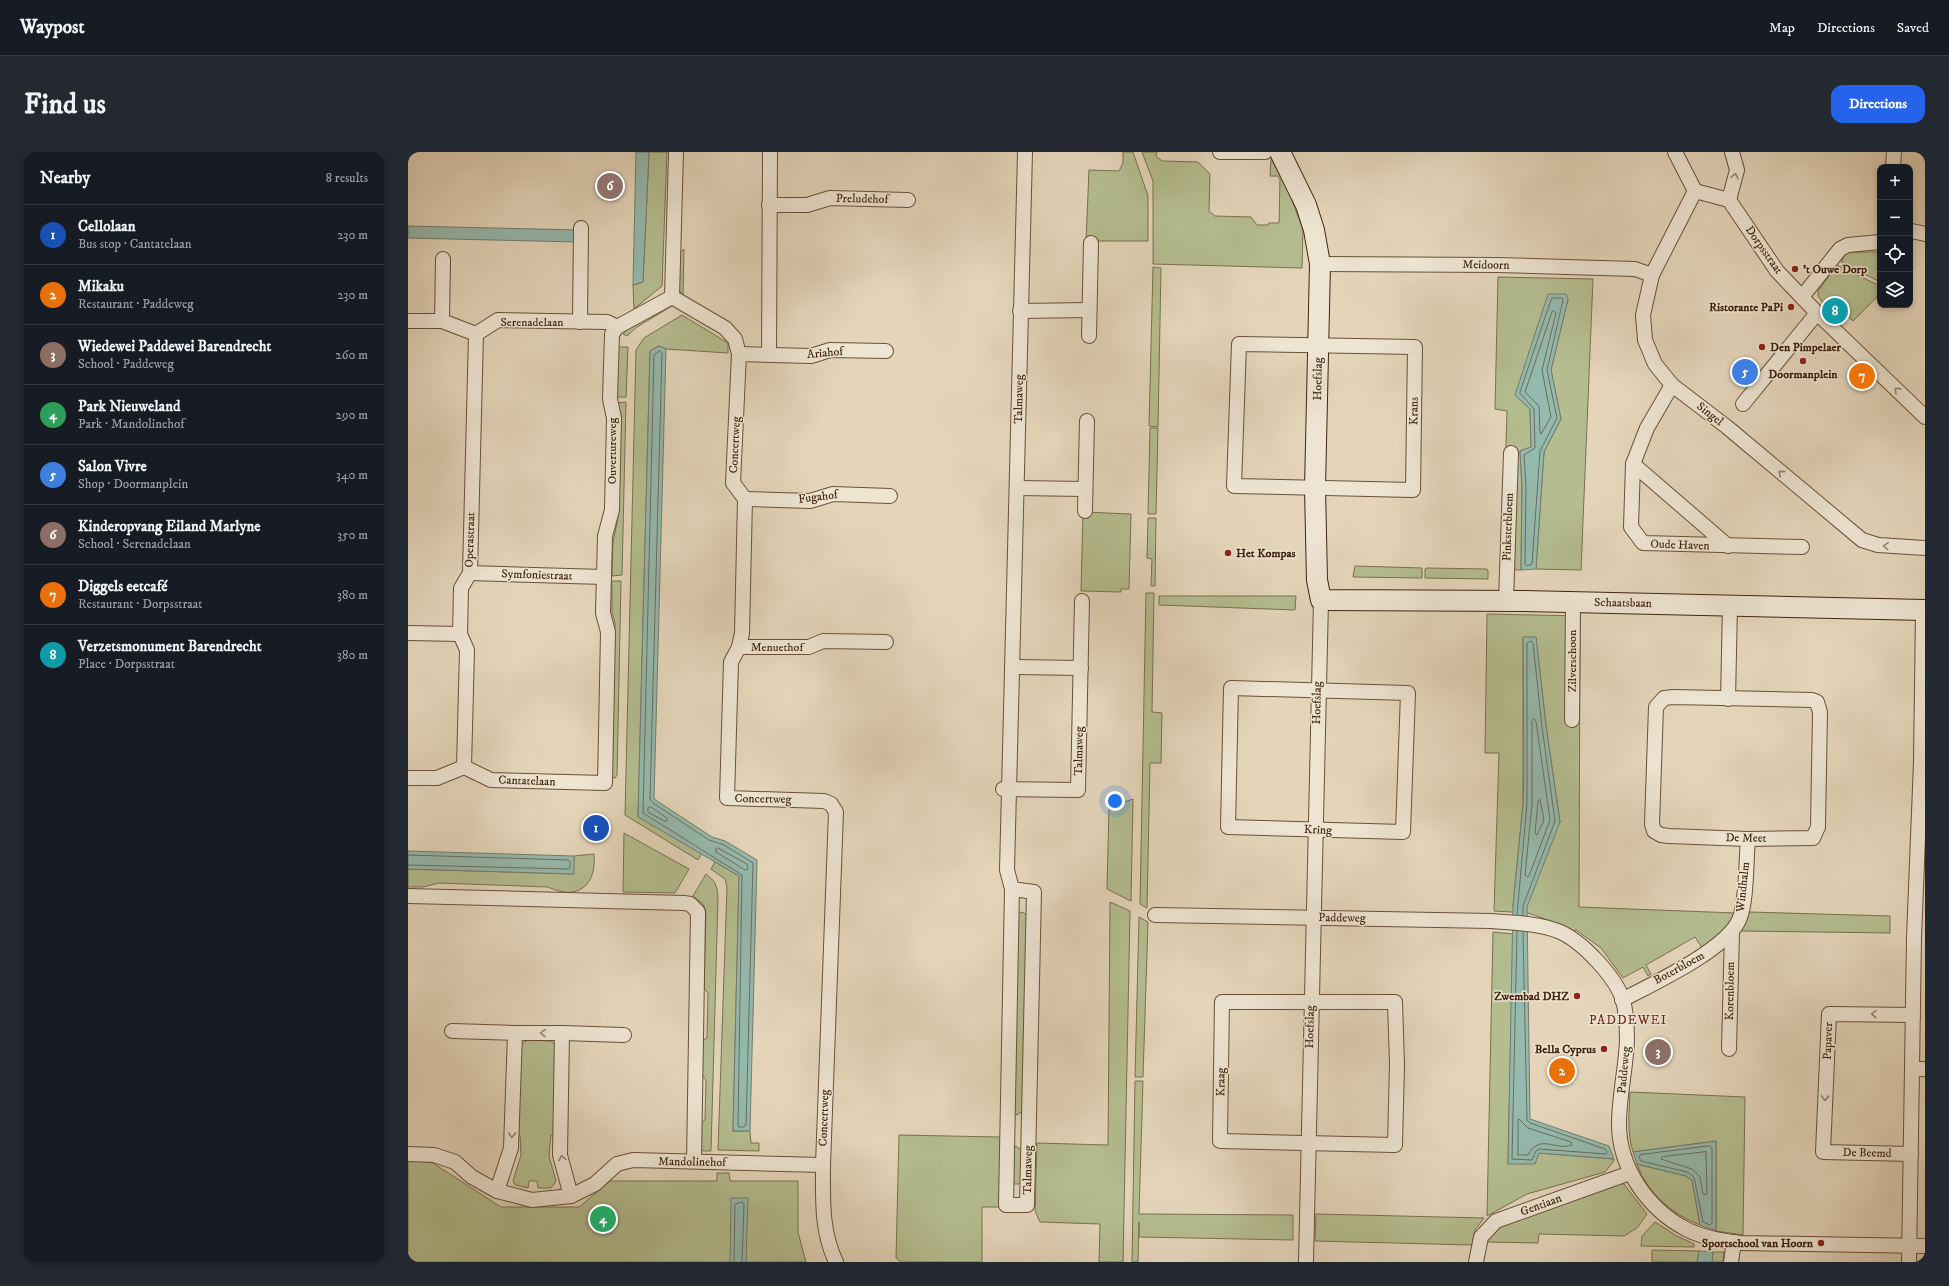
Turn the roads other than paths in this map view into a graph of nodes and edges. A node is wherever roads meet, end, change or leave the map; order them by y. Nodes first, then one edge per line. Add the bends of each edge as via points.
1 (676, 152) edge
2 (770, 152) edge
3 (1025, 152) edge
4 (1220, 152) edge
5 (1265, 152) edge
6 (1280, 152) edge
7 (1675, 152) edge
8 (1732, 152) edge
9 (1894, 152) edge
10 (1893, 164) edge
11 (1695, 191) junction
12 (908, 200) dead end
13 (1729, 200) junction
14 (769, 205) junction
15 (581, 228) dead end
16 (1913, 231) edge
17 (1925, 234) edge
18 (1877, 242) edge
19 (1091, 243) dead end
20 (443, 259) dead end
21 (1320, 264) junction
22 (1652, 275) junction
23 (672, 297) junction
24 (1802, 297) junction
25 (1020, 310) junction
26 (1089, 310) junction
27 (1817, 313) junction
28 (408, 321) edge
29 (442, 321) junction
30 (580, 322) junction
31 (617, 327) junction
32 (476, 334) junction
33 (1089, 336) dead end
34 (1318, 346) junction
35 (886, 351) dead end
36 (739, 354) junction
37 (769, 354) junction
38 (1672, 385) junction
39 (1743, 404) dead end
40 (1925, 417) edge
41 (1087, 421) dead end
42 (1511, 453) dead end
43 (1633, 464) junction
44 (1017, 488) junction
45 (1315, 488) junction
46 (1084, 489) junction
47 (890, 496) dead end
48 (745, 499) junction
49 (1085, 511) dead end
50 (1728, 546) junction
51 (1802, 547) dead end
52 (1925, 548) edge
53 (470, 572) junction
54 (604, 577) junction
55 (1321, 600) junction
56 (1082, 601) dead end
57 (1506, 601) junction
58 (1572, 603) junction
59 (1730, 605) junction
60 (1924, 610) edge
61 (408, 633) edge
62 (460, 634) junction
63 (886, 642) dead end
64 (739, 647) junction
65 (1012, 667) junction
66 (1081, 668) junction
67 (1317, 690) junction
68 (1728, 699) junction
69 (1572, 720) dead end
70 (1923, 762) edge
71 (464, 766) junction
72 (408, 778) edge
73 (604, 783) joint
74 (1006, 788) junction
75 (1316, 830) junction
76 (1748, 839) junction
77 (1012, 889) junction
78 (408, 896) edge
79 (1155, 915) dead end
80 (1313, 918) junction
81 (1732, 932) junction
82 (1622, 1000) junction
83 (1311, 1002) junction
84 (1913, 1015) junction
85 (452, 1030) dead end
86 (515, 1033) junction
87 (562, 1033) junction
88 (624, 1035) dead end
89 (1729, 1050) dead end
90 (1919, 1069) edge
91 (1308, 1144) junction
92 (1823, 1152) joint
93 (408, 1154) edge
94 (1911, 1154) junction
95 (694, 1161) junction
96 (823, 1165) junction
97 (1628, 1167) junction
98 (497, 1191) junction
99 (571, 1196) junction
100 (1734, 1242) junction
101 (1910, 1246) junction
102 (1925, 1246) edge
103 (836, 1262) edge
104 (1306, 1262) edge
105 (1476, 1262) edge
106 (1731, 1262) edge
107 (1909, 1262) edge

1 - 23 street
2 - 14 street
3 - 25 street, Talmaweg
4 - 5 street
6 - 21 street, Hoefslag via 1310,218
7 - 11 street
13 -> 8 street via 1737,170
9 - 10 street
11 - 13 street
11 - 22 street, Singel
12 - 14 street, Preludehof via 830,198 807,205
13 - 24 street, Dorpsstraat via 1777,271
14 - 37 street
15 - 30 street, Serenadelaan
16 - 17 street
18 - 24 street via 1848,245 1840,249
19 - 26 street
20 - 29 street
21 - 22 street, Meidoorn via 1635,269
21 - 34 street, Hoefslag
22 - 38 street, Singel via 1643,315 1644,340 1655,364
23 - 31 street
23 - 36 street, Concertweg via 725,328 735,339
24 - 27 street, Dorpsstraat
25 - 26 street
25 - 44 street, Talmaweg
26 - 33 street
27 - 39 street
40 -> 27 street, Dorpsstraat
28 - 29 street
29 - 32 street
30 - 31 street, Serenadelaan via 607,322
30 - 32 street, Serenadelaan via 498,320
31 - 54 street, Ouvertureweg via 612,334 612,510 606,536
32 - 53 street, Operastraat
34 - 45 street, Hoefslag
34 - 45 street, Krans via 1239,344 1235,424 1234,486
34 - 45 street, Krans via 1414,347 1413,490
35 - 37 street, Ariahof via 830,350 811,356
36 - 37 street, Ariahof
36 - 48 street, Concertweg via 733,483
38 - 43 street, Oude Haven via 1647,428
52 -> 38 street, Singel via 1878,545 1862,540 1727,427
41 - 46 street
42 - 57 street, Pinksterbloem
43 - 50 street, Oude Haven
43 - 50 street, Oude Haven via 1631,527 1643,544
44 - 46 street
44 - 65 street, Talmaweg
45 - 55 street, Hoefslag via 1317,580
46 - 49 street
47 - 48 street, Fugahof via 833,494 810,501
48 - 64 street, Concertweg via 742,633
50 - 51 street, Oude Haven
53 - 54 street, Symfoniestraat
53 - 62 street, Operastraat via 461,588
54 - 73 street, Ouvertureweg via 603,613 608,632
55 - 57 street, Schaatsbaan
55 - 67 street, Hoefslag
56 - 66 street, Talmaweg
57 - 58 street, Schaatsbaan
58 - 59 street, Schaatsbaan
58 - 69 street, Zilverschoon
59 - 60 street, Schaatsbaan
59 - 68 street
60 - 70 street
61 - 62 street
62 - 71 street, Operastraat via 467,650
63 - 64 street, Menuethof via 823,641 809,647
64 - 96 street, Concertweg via 731,662 727,798 824,801 831,804 836,812
65 - 66 street
65 - 74 street, Talmaweg
66 - 74 street, Talmaweg via 1078,790
67 - 75 street, Hoefslag
67 - 75 street, Kring via 1231,688 1228,768 1228,827
67 - 75 street, Kring via 1408,693 1403,832
68 - 76 street, De Meet via 1812,700 1817,702 1820,712 1818,827 1812,838
68 - 76 street, De Meet via 1672,697 1664,698 1656,707 1652,824 1654,831 1661,835
70 - 84 street via 1914,938
71 - 72 street via 437,778
71 - 73 street, Cantatelaan via 491,780
74 - 77 street, Talmaweg via 1007,870
75 - 80 street, Hoefslag
76 - 81 street, Windhalm via 1743,909
77 - 77 street, Talmaweg via 1034,892 1027,1205 1006,1205
78 - 95 street via 690,904 698,912
79 - 80 street, Paddeweg
80 - 82 street, Paddeweg via 1533,924 1559,931 1585,949 1599,963
80 - 83 street, Hoefslag
81 - 82 street, Boterbloem via 1710,951
81 - 89 street, Korenbloem
82 - 97 street, Paddeweg via 1627,1038 1619,1125
83 - 91 street, Hoefslag
83 - 91 street, Kraag via 1395,1002 1397,1064 1395,1145
83 - 91 street, Kraag via 1222,1002 1220,1141
84 - 90 street
84 -> 92 street, Papaver via 1829,1014
85 - 86 street
87 -> 86 street
86 -> 98 street via 512,1148
87 - 88 street
99 -> 87 street via 560,1155
90 - 94 street
91 - 104 street, Hoefslag
92 - 94 street, De Beemd
93 - 98 street, Mandolinehof via 434,1155 456,1162 472,1176
94 - 101 street
95 - 96 street, Mandolinehof
95 - 99 street, Mandolinehof via 633,1160 617,1164 595,1184
96 - 103 street, Concertweg via 822,1216
97 - 100 street, Paddeweg via 1642,1192 1658,1209 1686,1229 1716,1240
97 - 105 street, Gentiaan via 1496,1221 1481,1237
98 - 99 street, Mandolinehof via 532,1200
100 - 101 street, Paddeweg
100 - 106 street
101 - 102 street, Paddeweg
101 - 107 street

